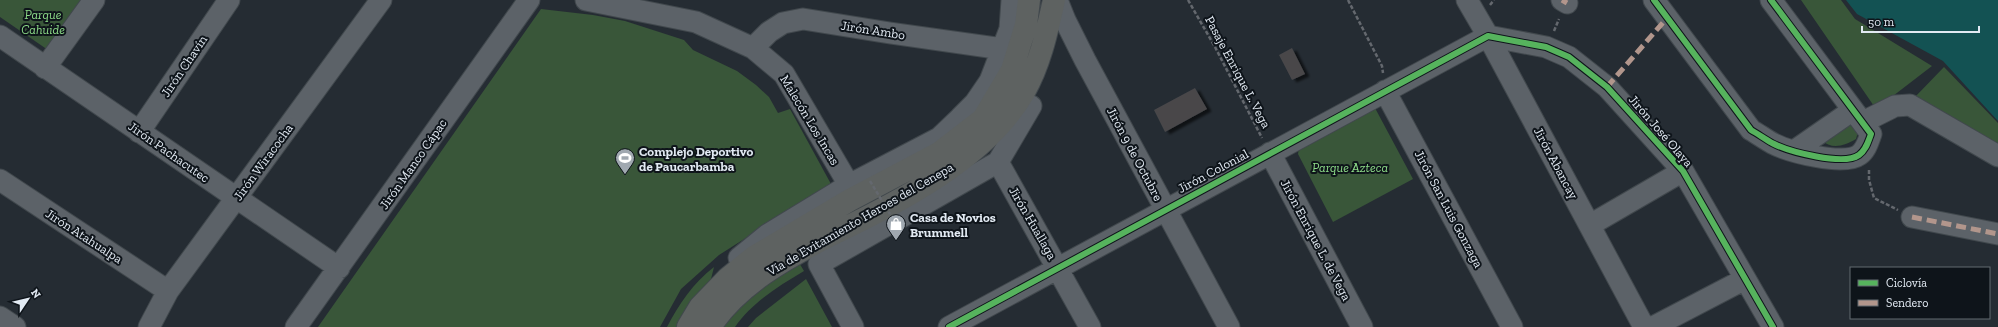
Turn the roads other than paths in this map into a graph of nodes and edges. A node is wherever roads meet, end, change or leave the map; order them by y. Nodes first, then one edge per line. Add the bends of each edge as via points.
1 (94, 0) edge
2 (229, 0) edge
3 (381, 0) edge
4 (529, 0) edge
5 (586, 0) edge
6 (1012, 0) edge
7 (1029, 0) edge
8 (1054, 0) edge
9 (1057, 0) edge
10 (1467, 0) edge
11 (1654, 0) edge
12 (1771, 0) edge
13 (0, 36) edge
14 (1488, 36) junction
15 (753, 48) junction
16 (1003, 48) junction
17 (45, 68) junction
18 (1385, 91) junction
19 (1031, 106) dead end
20 (1863, 122) junction
21 (139, 132) junction
22 (1794, 151) junction
23 (1270, 153) junction
24 (1998, 156) edge
25 (998, 162) junction
26 (1683, 171) junction
27 (0, 180) edge
28 (849, 185) junction
29 (236, 199) junction
30 (1165, 210) junction
31 (1912, 217) road end
32 (1590, 225) junction
33 (1998, 234) edge
34 (339, 268) junction
35 (1058, 268) junction
36 (1745, 279) junction
37 (168, 291) junction
38 (715, 291) junction
39 (0, 317) edge
40 (15, 327) edge
41 (150, 327) edge
42 (296, 327) edge
43 (688, 327) edge
44 (710, 327) edge
45 (853, 327) edge
46 (949, 327) edge
47 (1090, 327) edge
48 (1229, 327) edge
49 (1362, 327) edge
50 (1512, 327) edge
51 (1644, 327) edge
52 (1653, 327) edge
53 (1773, 327) edge

1 - 17 street
2 - 21 street, Jirón Chavín
3 - 29 street, Jirón Wiracocha
4 - 34 street, Jirón Manco Cápac
5 - 15 street, Malecón Los Incas via 696,22
6 - 16 street via 1010,29
7 - 38 main road, Vía de Evitamiento Heroes del Cenepa via 1026,25 1012,70 983,119 939,153 850,200 754,257
8 - 44 main road, Vía de Evitamiento Heroes del Cenepa via 1041,55 1024,92 995,132 950,169 862,221 800,251 763,275 740,293
9 - 30 street, Jirón 9 de Octubre via 1070,31
10 - 14 street, Jirón Abancay
11 - 22 street via 1751,130 1773,144
12 - 20 street
13 - 17 street, Jirón Pachacutec
14 - 18 street, Jirón Colonial
14 - 26 street, Jirón José Olaya via 1546,47 1569,57 1607,87
14 - 32 street, Jirón Abancay
15 - 16 street, Jirón Ambo via 769,32 783,23 803,19
15 - 28 street, Malecón Los Incas via 784,74
16 - 28 street via 990,81 975,103 939,138
17 - 21 street, Jirón Pachacutec
18 - 23 street, Jirón Colonial
18 - 50 street, Jirón San Luis Gonzaga
19 - 25 street
20 - 22 street
20 - 22 street via 1867,146 1853,158 1821,158
20 - 24 street via 1895,106 1910,105
21 - 29 street, Jirón Pachacutec
23 - 30 street, Jirón Colonial
23 - 49 street, Jirón Enrique L. de Vega
25 - 35 street, Jirón Huallaga
25 - 45 street via 819,264
26 - 32 street
26 - 36 street, Jirón José Olaya
27 - 37 street, Jirón Atahualpa
28 - 38 street via 768,235 730,266
29 - 34 street, Jirón Pachacutec
29 - 37 street, Jirón Wiracocha
30 - 35 street, Jirón Colonial
30 - 48 street, Jirón 9 de Octubre
31 - 33 street
32 - 51 street, Jirón Abancay
34 - 42 street, Jirón Manco Cápac
35 - 46 street, Jirón Colonial
35 - 47 street, Jirón Huallaga
36 - 52 street
36 - 53 street, Jirón José Olaya
37 - 41 street, Jirón Wiracocha
38 - 43 main road, Vía de Evitamiento Heroes del Cenepa via 700,307
39 - 40 street

